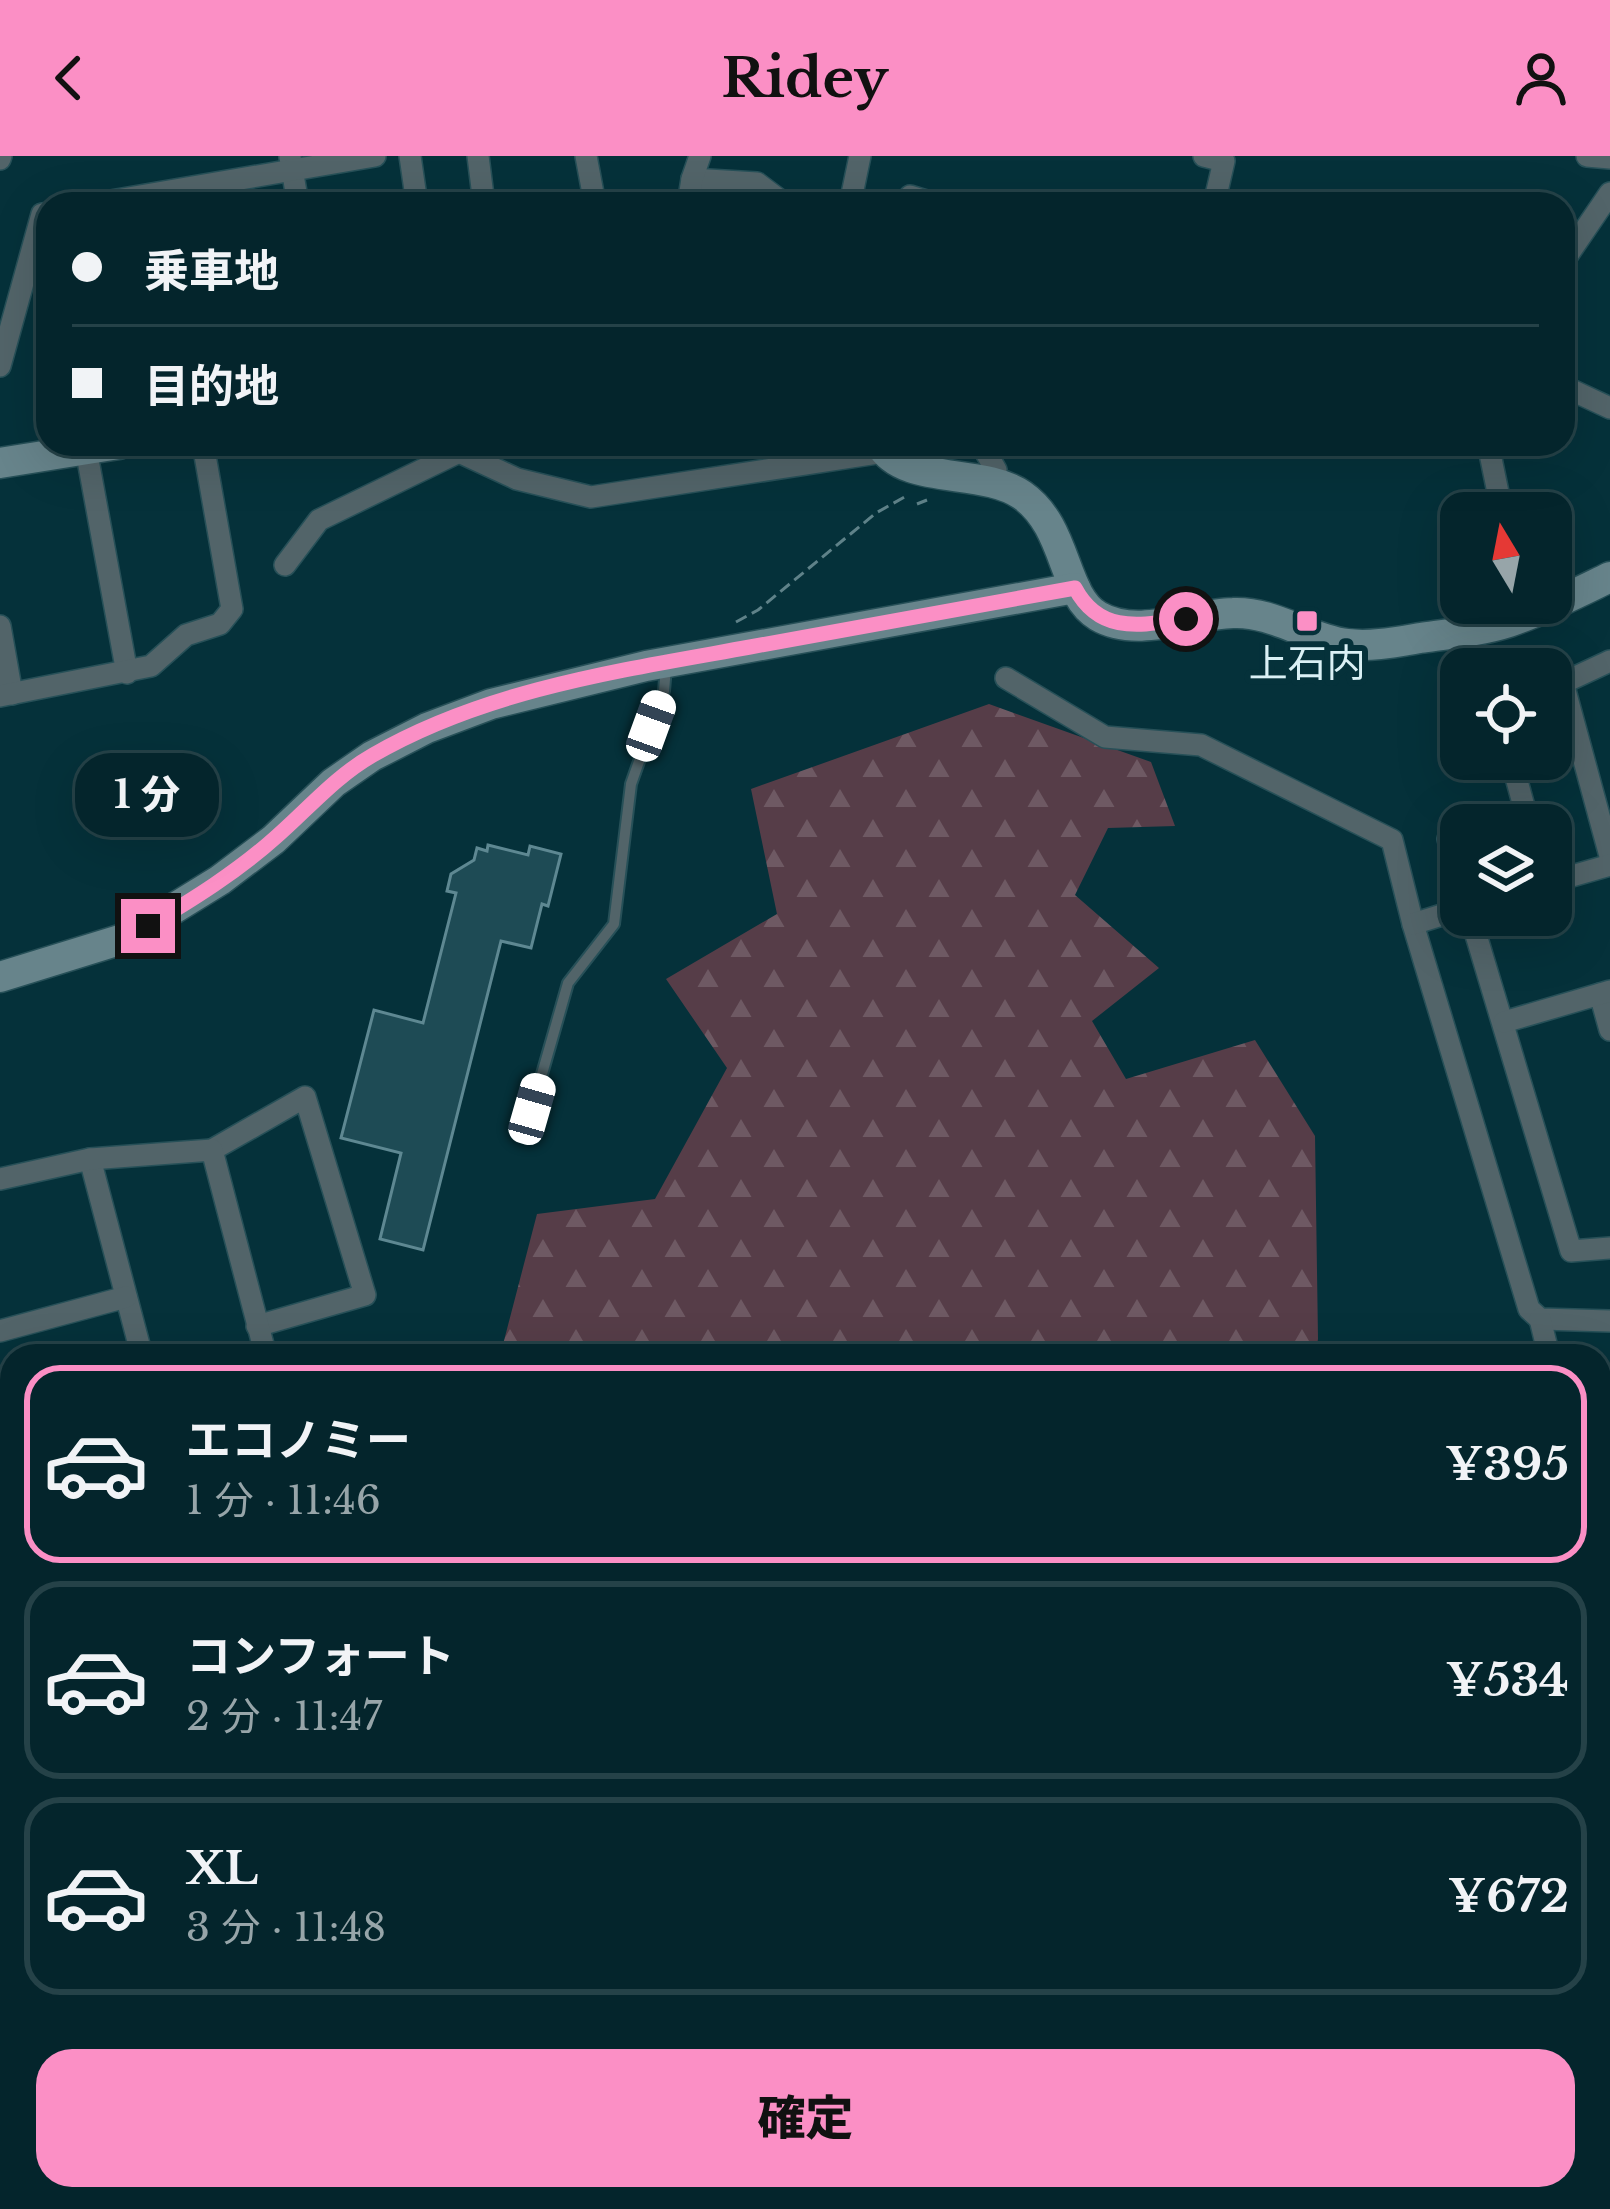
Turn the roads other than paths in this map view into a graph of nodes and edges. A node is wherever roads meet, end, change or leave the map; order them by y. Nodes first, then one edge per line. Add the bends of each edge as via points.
1 (375, 156) edge
2 (410, 156) edge
3 (478, 156) edge
4 (586, 156) edge
5 (700, 156) edge
6 (860, 156) edge
7 (1204, 156) edge
8 (1587, 156) edge
9 (1610, 158) edge
10 (291, 163) edge
11 (692, 178) junction
12 (193, 192) edge
13 (416, 192) edge
14 (482, 192) edge
15 (593, 192) edge
16 (690, 192) edge
17 (769, 192) edge
18 (852, 192) edge
19 (1217, 192) edge
20 (1610, 194) edge
21 (36, 236) edge
22 (1575, 245) edge
23 (0, 366) edge
24 (1575, 392) edge
25 (1610, 408) edge
26 (43, 456) edge
27 (105, 456) edge
28 (205, 456) edge
29 (443, 456) edge
30 (473, 456) edge
31 (834, 456) edge
32 (893, 456) edge
33 (988, 456) edge
34 (1490, 456) edge
35 (0, 463) edge
36 (993, 480) junction
37 (1498, 492) edge
38 (285, 565) dead end
39 (1610, 578) edge
40 (1075, 588) junction
41 (1572, 595) edge
42 (1449, 624) edge
43 (0, 626) edge
44 (666, 662) junction
45 (1610, 662) edge
46 (127, 673) junction
47 (1006, 678) dead end
48 (1572, 678) edge
49 (6, 695) edge
50 (1572, 733) edge
51 (1610, 856) edge
52 (1610, 865) edge
53 (1572, 876) edge
54 (1440, 916) edge
55 (1413, 924) junction
56 (1477, 936) edge
57 (0, 977) edge
58 (1605, 993) edge
59 (1504, 1022) junction
60 (1610, 1030) edge
61 (532, 1109) dead end
62 (212, 1150) junction
63 (90, 1160) junction
64 (0, 1179) edge
65 (1610, 1248) edge
66 (126, 1297) junction
67 (1540, 1318) junction
68 (1610, 1321) edge
69 (257, 1326) junction
70 (0, 1331) edge
71 (139, 1344) edge
72 (262, 1344) edge
73 (1544, 1344) edge

1 - 10 street
2 - 13 street
3 - 14 street
4 - 15 street
5 - 11 street
6 - 18 street
7 - 19 street via 1224,161
8 - 9 street
10 - 12 street
11 - 16 street
11 - 17 street via 757,183
20 - 22 street
21 - 23 street
24 - 25 street
26 - 35 street
27 - 46 street
28 - 46 street via 232,610 151,666
29 - 38 street via 319,520
30 - 31 street via 517,479 591,496
32 - 36 street via 910,468
33 - 36 street
34 - 37 street
36 - 40 street via 1040,511
39 - 41 street
40 - 42 street via 1083,604 1115,623 1245,613 1362,645
40 - 44 street
43 - 49 street
44 - 57 street via 567,683 427,728 352,769 220,880 126,938
44 - 61 lane via 667,681 631,784 614,924 568,982
45 - 48 street
46 - 49 street
47 - 55 street via 1105,737 1202,746 1392,840
50 - 51 street
52 - 53 street
54 - 55 street
55 - 67 street via 1529,1309
56 - 59 street
58 - 59 street
58 - 60 street
59 - 65 street via 1571,1251
62 - 63 street
62 - 69 street
62 - 69 street via 305,1097 365,1295
63 - 64 street
63 - 66 street
66 - 70 street
66 - 71 street
67 - 68 street
67 - 73 street
69 - 72 street

